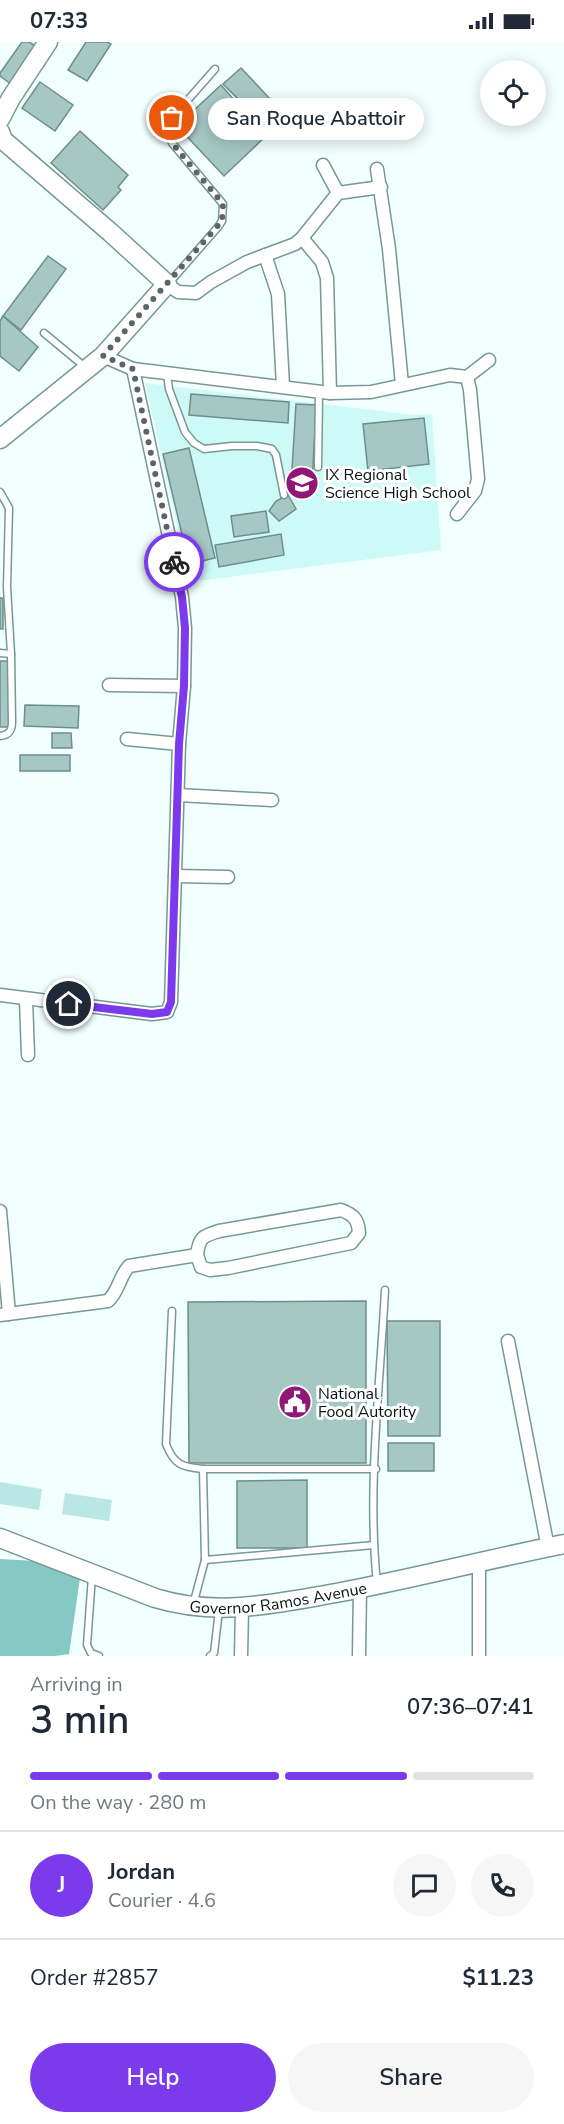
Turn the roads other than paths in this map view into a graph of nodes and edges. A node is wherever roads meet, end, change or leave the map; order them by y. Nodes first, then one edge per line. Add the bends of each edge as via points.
1 (48, 42) edge
2 (215, 69) dead end
3 (1, 112) edge
4 (0, 133) edge
5 (323, 165) dead end
6 (377, 169) dead end
7 (381, 187) junction
8 (338, 193) junction
9 (302, 238) junction
10 (265, 255) junction
11 (167, 284) junction
12 (44, 333) dead end
13 (103, 356) junction
14 (489, 360) dead end
15 (133, 369) junction
16 (88, 370) junction
17 (167, 374) junction
18 (467, 377) junction
19 (402, 384) junction
20 (283, 386) junction
21 (325, 392) junction
22 (0, 439) edge
23 (318, 467) dead end
24 (0, 492) edge
25 (284, 495) dead end
26 (457, 514) dead end
27 (3, 587) edge
28 (0, 653) edge
29 (11, 654) junction
30 (109, 685) dead end
31 (184, 686) junction
32 (0, 736) edge
33 (127, 739) dead end
34 (179, 744) junction
35 (178, 795) junction
36 (272, 800) dead end
37 (175, 876) junction
38 (228, 877) dead end
39 (0, 995) edge
40 (26, 1000) junction
41 (28, 1055) dead end
42 (0, 1211) edge
43 (197, 1255) junction
44 (385, 1290) dead end
45 (172, 1311) dead end
46 (5, 1314) edge
47 (508, 1341) dead end
48 (203, 1469) junction
49 (376, 1469) junction
50 (0, 1538) edge
51 (374, 1545) junction
52 (556, 1546) edge
53 (205, 1560) junction
54 (480, 1563) junction
55 (93, 1574) junction
56 (369, 1587) junction
57 (192, 1607) junction
58 (242, 1608) junction
59 (219, 1609) junction
60 (99, 1656) edge
61 (210, 1656) edge
62 (241, 1656) edge
63 (359, 1656) edge
64 (479, 1656) edge

1 - 3 main road
2 - 11 lane via 172,118 168,134 223,204 222,221
4 - 11 main road via 3,140
5 - 8 street
6 - 7 street
7 - 8 street
7 - 19 street
8 - 9 street
9 - 10 street
9 - 21 street via 325,267
10 - 11 street via 230,270 196,293 178,292
10 - 20 street via 278,294
11 - 13 main road
12 - 16 lane
13 - 15 street
13 - 16 main road
14 - 18 street
15 - 17 street
15 - 31 street via 182,597
16 - 22 main road
17 - 20 street
17 - 25 lane via 185,432 194,443 204,449 272,449
18 - 19 street via 450,375
18 - 26 street via 477,479 475,491
19 - 21 street via 371,392
20 - 21 street
21 - 23 lane
24 - 27 lane via 9,508
27 - 29 lane
28 - 29 lane
29 - 32 lane via 12,727
30 - 31 street
31 - 34 street
33 - 34 street
34 - 35 street
35 - 36 street
35 - 37 street
37 - 38 street
37 - 40 street via 171,1002 167,1012 152,1014
39 - 40 street
40 - 41 street
42 - 46 street
43 - 43 street via 204,1236 219,1231 341,1210 358,1221 359,1233 351,1243 210,1270 201,1267
43 - 46 street via 129,1266 108,1301
44 - 49 lane
45 - 48 lane via 166,1444 177,1463
47 - 52 street
48 - 49 lane
48 - 53 lane
49 - 51 lane
50 - 55 main road, Governor Ramos Avenue
51 - 53 lane
51 - 56 lane
52 - 54 main road, Governor Ramos Avenue
53 - 57 lane
54 - 56 main road, Governor Ramos Avenue
54 - 64 street
55 - 57 main road, Governor Ramos Avenue via 155,1598
55 - 60 lane via 87,1645 91,1653
56 - 58 main road, Governor Ramos Avenue
56 - 63 street
57 - 59 main road, Governor Ramos Avenue
58 - 59 main road, Governor Ramos Avenue
58 - 62 street
59 - 61 lane via 214,1653

